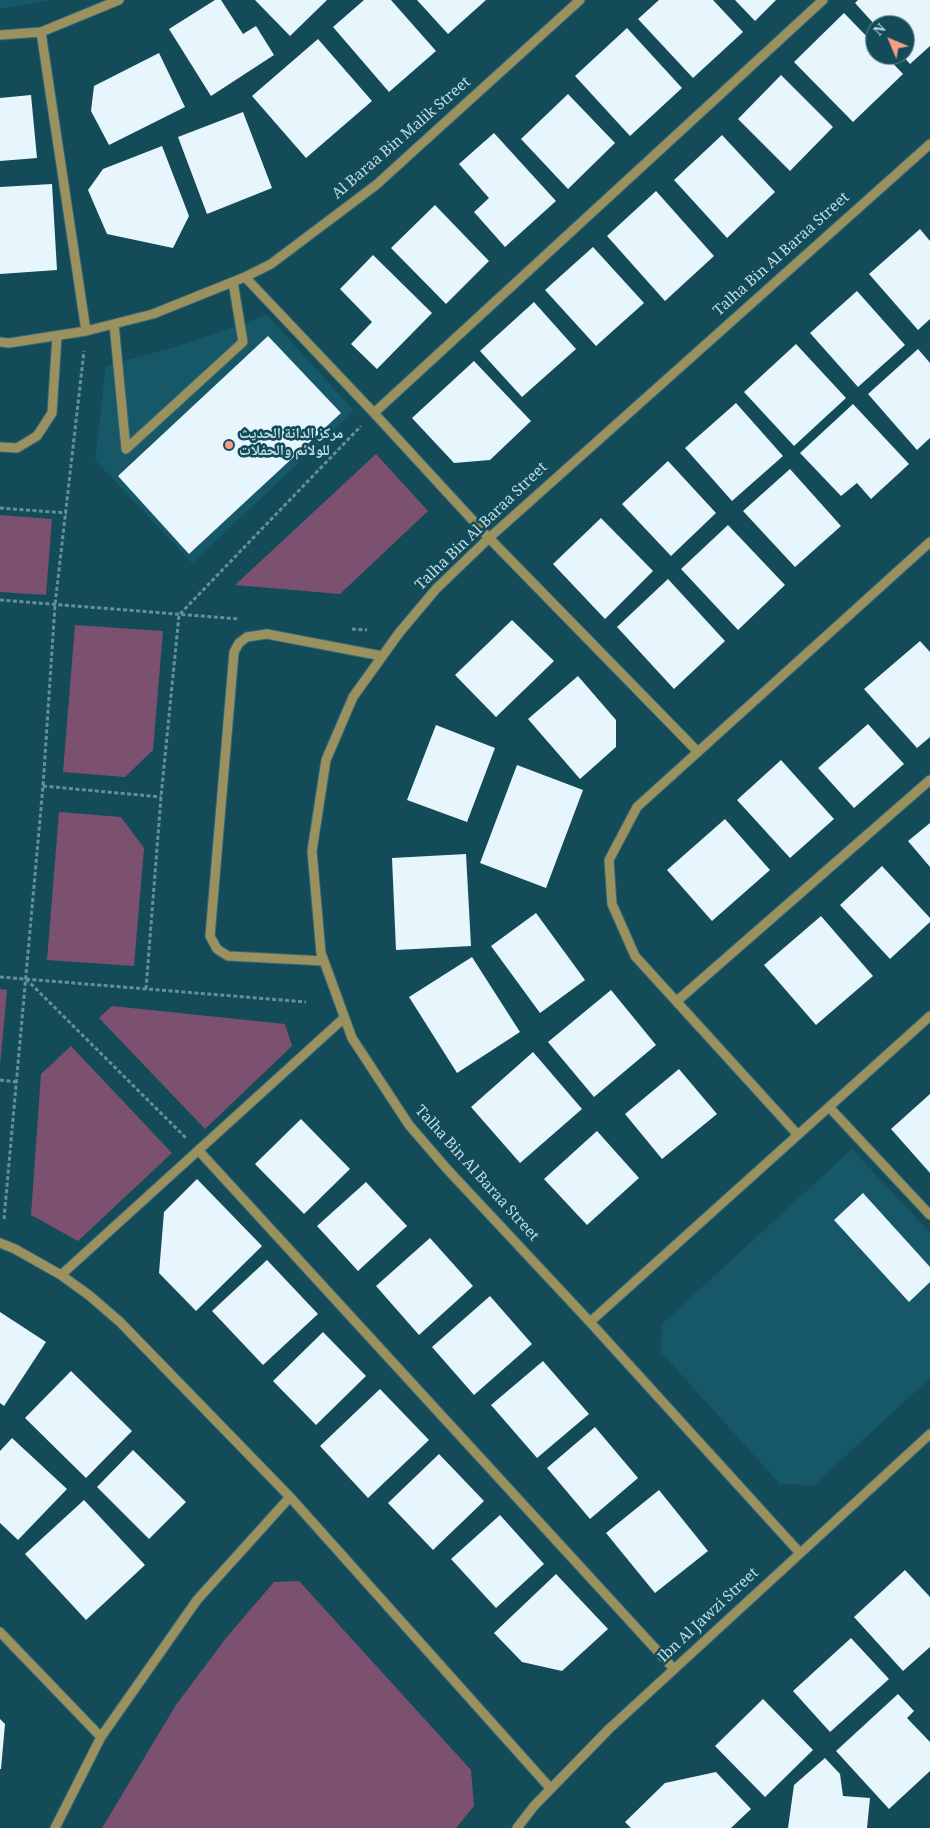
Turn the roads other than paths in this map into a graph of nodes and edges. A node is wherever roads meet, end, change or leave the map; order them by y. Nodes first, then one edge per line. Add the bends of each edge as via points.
1 (119, 0) edge
2 (580, 0) edge
3 (823, 0) edge
4 (41, 32) junction
5 (0, 35) edge
6 (930, 144) edge
7 (245, 278) junction
8 (232, 282) junction
9 (114, 324) junction
10 (86, 331) junction
11 (57, 336) junction
12 (0, 342) edge
13 (374, 413) junction
14 (0, 447) edge
15 (489, 538) junction
16 (930, 542) edge
17 (382, 656) junction
18 (698, 752) junction
19 (930, 780) edge
20 (324, 961) junction
21 (677, 1001) junction
22 (930, 1016) edge
23 (344, 1018) junction
24 (829, 1107) junction
25 (798, 1135) junction
26 (199, 1151) junction
27 (930, 1215) edge
28 (0, 1244) edge
29 (60, 1275) junction
30 (590, 1322) junction
31 (930, 1434) edge
32 (290, 1497) junction
33 (800, 1553) junction
34 (0, 1632) edge
35 (674, 1669) junction
36 (101, 1738) junction
37 (551, 1788) junction
38 (55, 1828) edge
39 (517, 1828) edge

1 - 4 street
2 - 7 street, Al Baraa Bin Malik Street via 376,185 271,264
3 - 13 street
4 - 5 street
4 - 10 street
6 - 15 street, Talha Bin Al Baraa Street
7 - 8 street, Al Baraa Bin Malik Street
7 - 13 street
8 - 9 street, Al Baraa Bin Malik Street via 153,314
8 - 9 street via 243,342 126,449
9 - 10 street, Al Baraa Bin Malik Street
10 - 11 street, Al Baraa Bin Malik Street
11 - 12 street, Al Baraa Bin Malik Street
11 - 14 street via 52,413 37,436 17,448
13 - 15 street
15 - 17 street, Talha Bin Al Baraa Street via 436,589
15 - 18 street
16 - 18 street
17 - 20 street, Talha Bin Al Baraa Street via 353,697 326,760 312,851
17 - 20 street via 267,634 247,637 234,652 210,936 217,949 228,956
18 - 21 street via 636,807 609,860 612,904 634,956
19 - 21 street
20 - 23 street, Talha Bin Al Baraa Street
21 - 25 street
22 - 24 street
23 - 26 street
23 - 30 street, Talha Bin Al Baraa Street via 352,1038 409,1124
24 - 25 street
24 - 27 street
25 - 30 street
26 - 29 street
26 - 35 street
28 - 29 street
29 - 32 street via 120,1322
30 - 33 street, Talha Bin Al Baraa Street
31 - 33 street, Ibn Al Jawzi Street
32 - 36 street via 197,1600
32 - 37 street
33 - 35 street, Ibn Al Jawzi Street
34 - 36 street
35 - 37 street, Ibn Al Jawzi Street
36 - 38 street
37 - 39 street, Ibn Al Jawzi Street

